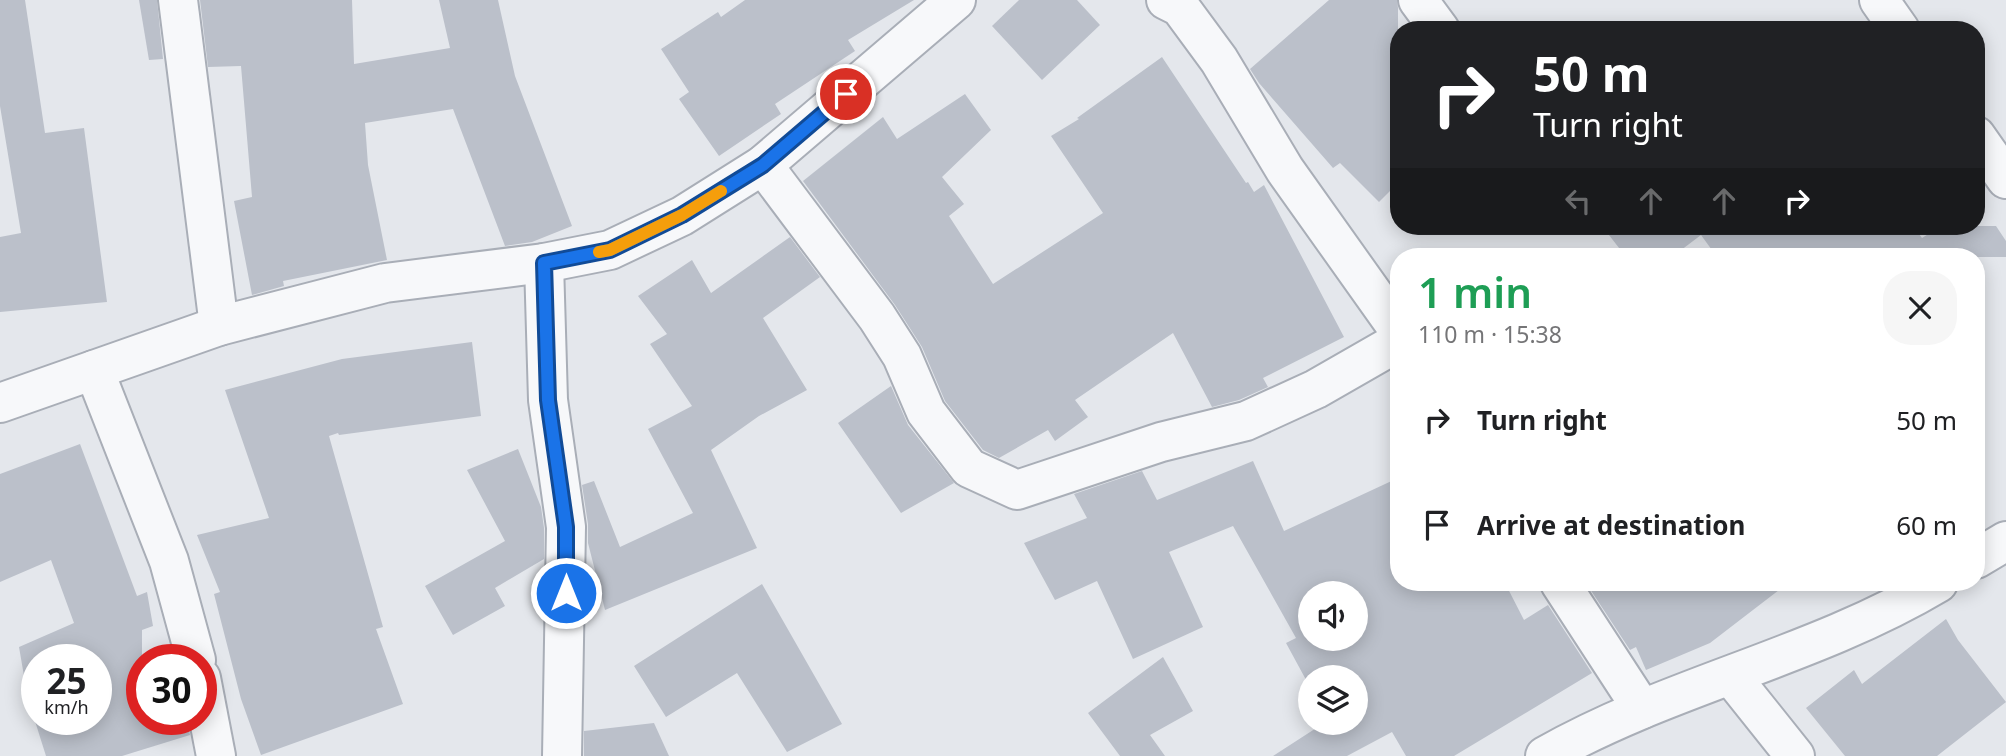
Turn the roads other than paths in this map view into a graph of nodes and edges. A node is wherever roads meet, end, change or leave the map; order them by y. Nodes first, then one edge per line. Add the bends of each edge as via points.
1 (178, 0) edge
2 (956, 0) edge
3 (1166, 0) edge
4 (1418, 0) edge
5 (1879, 0) edge
6 (1433, 21) edge
7 (1894, 21) edge
8 (1985, 149) edge
9 (763, 165) junction
10 (2006, 179) edge
11 (544, 263) junction
12 (1390, 318) edge
13 (219, 326) junction
14 (1390, 347) edge
15 (94, 370) junction
16 (0, 403) edge
17 (2006, 541) edge
18 (1985, 554) edge
19 (1565, 591) edge
20 (1922, 591) edge
21 (192, 644) edge
22 (1731, 676) junction
23 (1642, 709) junction
24 (212, 735) edge
25 (216, 756) edge
26 (562, 756) edge
27 (1545, 756) edge
28 (1795, 756) edge

1 - 13 street
2 - 9 street
3 - 12 street via 1180,7 1219,60 1285,170
4 - 6 street
5 - 7 street
8 - 10 street
9 - 11 street via 682,215 610,250
9 - 14 street via 877,317 902,356 926,412 969,468 1017,490 1161,442 1246,421 1316,389
11 - 13 street via 385,283
11 - 26 street via 548,400 566,527
13 - 15 street
15 - 16 street
15 - 21 street via 169,561
17 - 18 street
19 - 23 street
20 - 22 street via 1831,638
22 - 23 street
22 - 28 street
23 - 27 street
24 - 25 street

